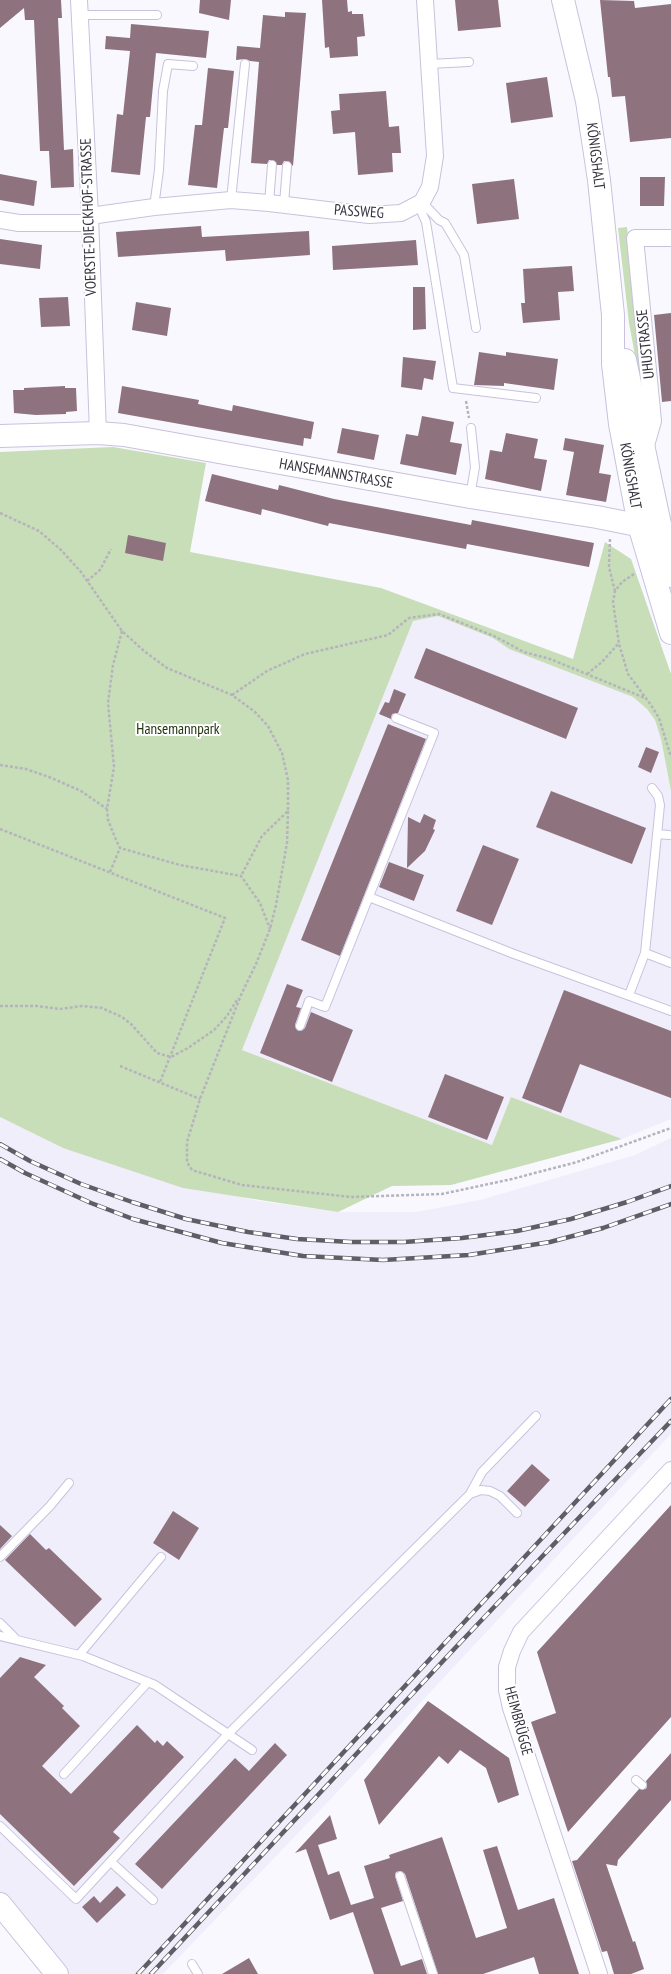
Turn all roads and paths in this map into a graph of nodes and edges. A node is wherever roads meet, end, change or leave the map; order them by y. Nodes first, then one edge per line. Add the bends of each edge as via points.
1 (425, 0) edge
2 (563, 0) edge
3 (79, 7) edge
4 (157, 15) dead end
5 (469, 62) dead end
6 (245, 64) dead end
7 (429, 64) junction
8 (193, 66) dead end
9 (272, 165) dead end
10 (287, 166) dead end
11 (231, 200) junction
12 (277, 203) junction
13 (420, 203) junction
14 (154, 207) junction
15 (0, 220) edge
16 (90, 220) junction
17 (671, 238) edge
18 (613, 315) junction
19 (476, 328) dead end
20 (536, 398) dead end
21 (471, 428) dead end
22 (98, 433) junction
23 (0, 436) edge
24 (645, 448) junction
25 (470, 497) junction
26 (0, 513) edge
27 (639, 525) junction
28 (666, 531) edge
29 (610, 534) dead end
30 (111, 549) dead end
31 (638, 572) dead end
32 (671, 576) edge
33 (87, 581) junction
34 (615, 591) junction
35 (122, 631) junction
36 (671, 633) edge
37 (619, 644) junction
38 (587, 674) junction
39 (232, 695) junction
40 (645, 698) junction
41 (396, 718) dead end
42 (671, 757) edge
43 (0, 765) edge
44 (652, 788) dead end
45 (107, 809) junction
46 (288, 811) junction
47 (0, 828) edge
48 (657, 834) junction
49 (669, 835) dead end
50 (120, 848) junction
51 (110, 872) junction
52 (241, 876) junction
53 (369, 897) junction
54 (270, 929) junction
55 (645, 953) junction
56 (671, 963) edge
57 (241, 995) junction
58 (629, 995) junction
59 (0, 1006) edge
60 (671, 1011) edge
61 (300, 1026) dead end
62 (171, 1057) junction
63 (120, 1066) dead end
64 (160, 1082) junction
65 (200, 1099) junction
66 (671, 1128) edge
67 (536, 1416) dead end
68 (671, 1470) edge
69 (70, 1483) dead end
70 (470, 1494) junction
71 (517, 1513) dead end
72 (0, 1557) edge
73 (161, 1557) dead end
74 (0, 1624) edge
75 (0, 1636) edge
76 (16, 1638) junction
77 (79, 1655) junction
78 (148, 1682) junction
79 (228, 1734) junction
80 (252, 1750) dead end
81 (64, 1774) dead end
82 (0, 1826) edge
83 (111, 1862) junction
84 (400, 1876) dead end
85 (153, 1900) dead end
86 (0, 1904) edge
87 (192, 1964) dead end
88 (57, 1974) edge
89 (198, 1974) edge
90 (433, 1974) edge
91 (599, 1974) edge

1 - 7 street
2 - 18 main road, KÖNIGSHALT via 587,101 599,180
3 - 4 lane
3 - 16 street, VOERSTE-DIECKHOF-STRASSE
5 - 7 lane
6 - 11 lane
7 - 13 street via 435,156 430,187
8 - 14 lane via 168,64 163,91 159,170
9 - 12 lane
10 - 12 lane
11 - 12 street, PASSWEG
11 - 14 street, PASSWEG
12 - 13 street, PASSWEG via 369,215 401,213
13 - 19 lane via 446,223 464,255
13 - 20 lane via 426,222 453,388
14 - 16 street, PASSWEG
15 - 16 street, PASSWEG via 19,223
16 - 22 street, VOERSTE-DIECKHOF-STRASSE
17 - 24 street, UHUSTRASSE via 635,238 653,421
18 - 24 main road, KÖNIGSHALT
18 - 27 main road, KÖNIGSHALT via 613,364 620,424
21 - 25 lane via 475,467
22 - 23 main road, HANSEMANNSTRASSE
22 - 25 main road, HANSEMANNSTRASSE via 191,446
24 - 28 main road, KÖNIGSHALT
25 - 27 main road, HANSEMANNSTRASSE
26 - 33 path via 39,531 61,550
27 - 28 main road, HANSEMANNSTRASSE
27 - 36 main road, KÖNIGSHALT
28 - 32 main road, KÖNIGSHALT
29 - 34 path via 610,567
30 - 33 path via 100,570
31 - 34 path via 622,582
33 - 35 path
34 - 37 path via 613,602
35 - 39 path via 167,668
35 - 45 path via 115,652 109,689 114,767
37 - 38 path
37 - 40 path via 628,674
38 - 39 path via 550,658 524,652 494,636 439,614 409,618 388,635 305,654 267,671
38 - 40 path
39 - 46 path via 255,712 268,726 282,753 288,780
40 - 42 path via 659,718
41 - 53 lane via 434,733
43 - 45 path via 26,769 49,777 81,791
44 - 48 lane via 658,796 660,805
45 - 50 path via 110,825
46 - 52 path via 262,836
46 - 54 path via 283,875
47 - 51 path
48 - 49 lane
48 - 55 lane
50 - 51 path
50 - 52 path via 180,865
51 - 62 path via 225,918
52 - 54 path via 260,903
53 - 58 lane via 514,954
53 - 61 lane via 325,1007 309,1001
54 - 57 path
55 - 56 lane
55 - 58 lane
57 - 62 path via 214,1030
57 - 65 path
58 - 60 lane
59 - 62 path via 102,1008 131,1024 157,1053
62 - 64 path
63 - 64 path
64 - 65 path
65 - 66 path via 187,1142 187,1162 192,1170 242,1185 351,1197 442,1194 512,1179 577,1162
67 - 70 lane via 482,1472
68 - 91 street, HEIMBRÜGGE via 521,1632 507,1667 507,1690 511,1708
69 - 72 lane
70 - 71 lane via 481,1490 490,1491 500,1496
70 - 79 lane
73 - 77 lane
74 - 76 lane
75 - 76 lane
76 - 77 lane
77 - 78 lane
78 - 79 lane via 185,1703
78 - 81 lane
79 - 80 lane
79 - 83 lane
82 - 83 lane via 76,1899
83 - 85 lane
84 - 90 lane
86 - 88 main road
87 - 89 lane

